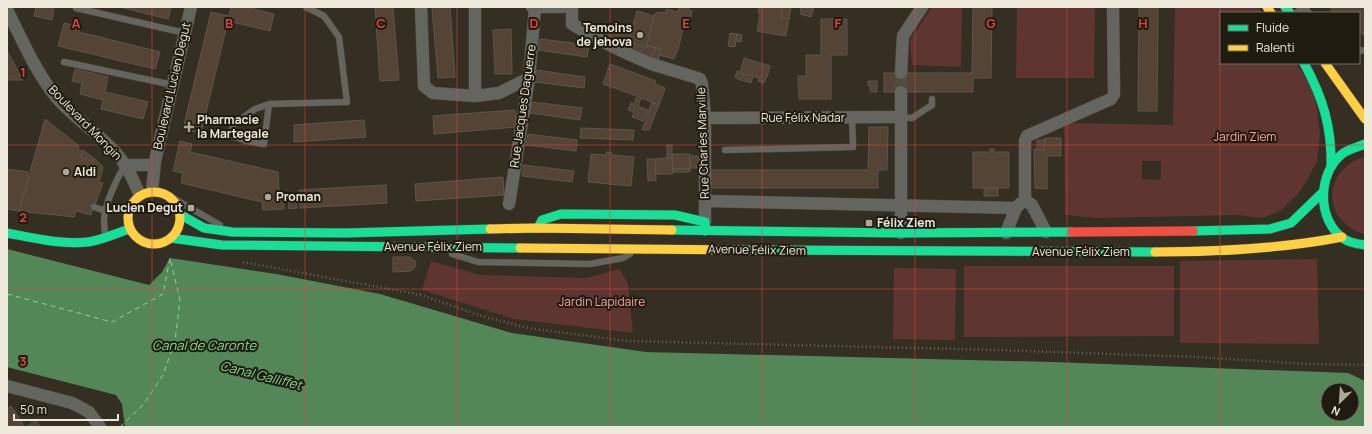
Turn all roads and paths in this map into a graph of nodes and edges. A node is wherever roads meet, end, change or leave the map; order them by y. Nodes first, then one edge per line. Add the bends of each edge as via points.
1 (191, 7) edge
2 (306, 7) edge
3 (421, 7) edge
4 (475, 7) edge
5 (534, 7) edge
6 (563, 7) edge
7 (572, 7) edge
8 (922, 7) edge
9 (1113, 7) edge
10 (76, 8) edge
11 (7, 10) edge
12 (1297, 12) edge
13 (1308, 12) edge
14 (185, 33) junction
15 (64, 62) dead end
16 (1305, 64) edge
17 (1326, 64) edge
18 (901, 73) tunnel mouth
19 (529, 78) junction
20 (173, 85) junction
21 (901, 92) tunnel mouth
22 (475, 96) junction
23 (932, 99) dead end
24 (269, 104) junction
25 (852, 117) junction
26 (705, 118) junction
27 (901, 118) junction
28 (1365, 119) edge
29 (1365, 144) edge
30 (725, 150) dead end
31 (125, 165) junction
32 (154, 165) junction
33 (1331, 168) junction
34 (152, 191) junction
35 (1323, 192) junction
36 (140, 195) junction
37 (168, 195) junction
38 (1025, 200) junction
39 (705, 201) junction
40 (509, 204) dead end
41 (902, 206) junction
42 (94, 207) dead end
43 (1016, 208) junction
44 (106, 211) junction
45 (180, 215) junction
46 (705, 226) junction
47 (538, 228) junction
48 (130, 229) junction
49 (232, 232) junction
50 (1006, 232) junction
51 (1046, 232) junction
52 (7, 233) edge
53 (902, 233) junction
54 (1342, 237) junction
55 (105, 238) junction
56 (171, 238) junction
57 (1365, 245) edge
58 (434, 247) junction
59 (638, 249) junction
60 (240, 261) dead end
61 (1365, 365) edge
62 (7, 386) edge
63 (100, 427) edge

1 - 14 street, Boulevard Lucien Degut
2 - 24 lane via 324,16 339,37 347,102
3 - 22 street via 424,86 433,93
4 - 22 street
5 - 6 street
5 - 19 street, Rue Jacques Daguerre
7 - 26 street, Rue Charles Marville via 572,24 578,28 612,47 650,63 700,79
8 - 18 street via 903,36
9 - 38 street via 1114,94 1111,99 1027,136
10 - 14 lane
11 - 31 street, Boulevard Mongin via 39,74 56,97 115,152
12 - 13 lane via 1304,7
14 - 20 street, Boulevard Lucien Degut
15 - 20 lane
16 - 33 main road via 1325,107 1331,136
17 - 28 main road
19 - 22 street via 499,93
19 - 40 street, Rue Jacques Daguerre
20 - 32 street, Boulevard Lucien Degut
21 - 27 street
23 - 27 lane via 932,105 912,118
24 - 24 lane via 255,109 233,125 231,135 264,144
25 - 26 street, Rue Félix Nadar
25 - 27 street, Rue Félix Nadar
25 - 30 lane via 853,147
26 - 39 street, Rue Charles Marville
27 - 41 street
29 - 33 main road via 1343,154
31 - 32 street, Boulevard Lucien Degut
31 - 36 street, Boulevard Mongin
31 - 44 lane via 116,180
32 - 34 street, Boulevard Lucien Degut
33 - 35 main road
34 - 36 main road
34 - 37 main road
35 - 51 main road, Avenue Félix Ziem via 1291,222 1270,229
35 - 54 main road via 1324,208
36 - 48 main road via 130,206
37 - 45 main road via 178,207
37 - 49 lane, Avenue Félix Ziem
38 - 43 street
38 - 51 street, Avenue Félix Ziem via 1032,205
39 - 41 street
39 - 46 street, Rue Charles Marville
41 - 43 street
41 - 53 street
42 - 44 lane
43 - 50 street
44 - 55 lane
45 - 49 main road, Avenue Félix Ziem via 204,228
45 - 56 main road via 177,232
46 - 47 main road, Avenue Félix Ziem
46 - 47 main road, Avenue Félix Ziem via 675,215 562,214 542,220
46 - 53 main road, Avenue Félix Ziem
47 - 49 main road, Avenue Félix Ziem via 346,233
48 - 55 main road
48 - 56 main road via 134,235 148,243 156,244
50 - 51 main road, Avenue Félix Ziem
50 - 53 main road, Avenue Félix Ziem
52 - 55 main road via 75,243
54 - 57 main road
54 - 59 main road, Avenue Félix Ziem via 1262,249 1164,252
56 - 58 main road, Avenue Félix Ziem via 222,245
58 - 59 main road, Avenue Félix Ziem
58 - 59 lane via 478,262 590,264 623,258
60 - 61 path via 421,295 485,317 528,328 627,341 998,350
62 - 63 street via 72,403 89,412

